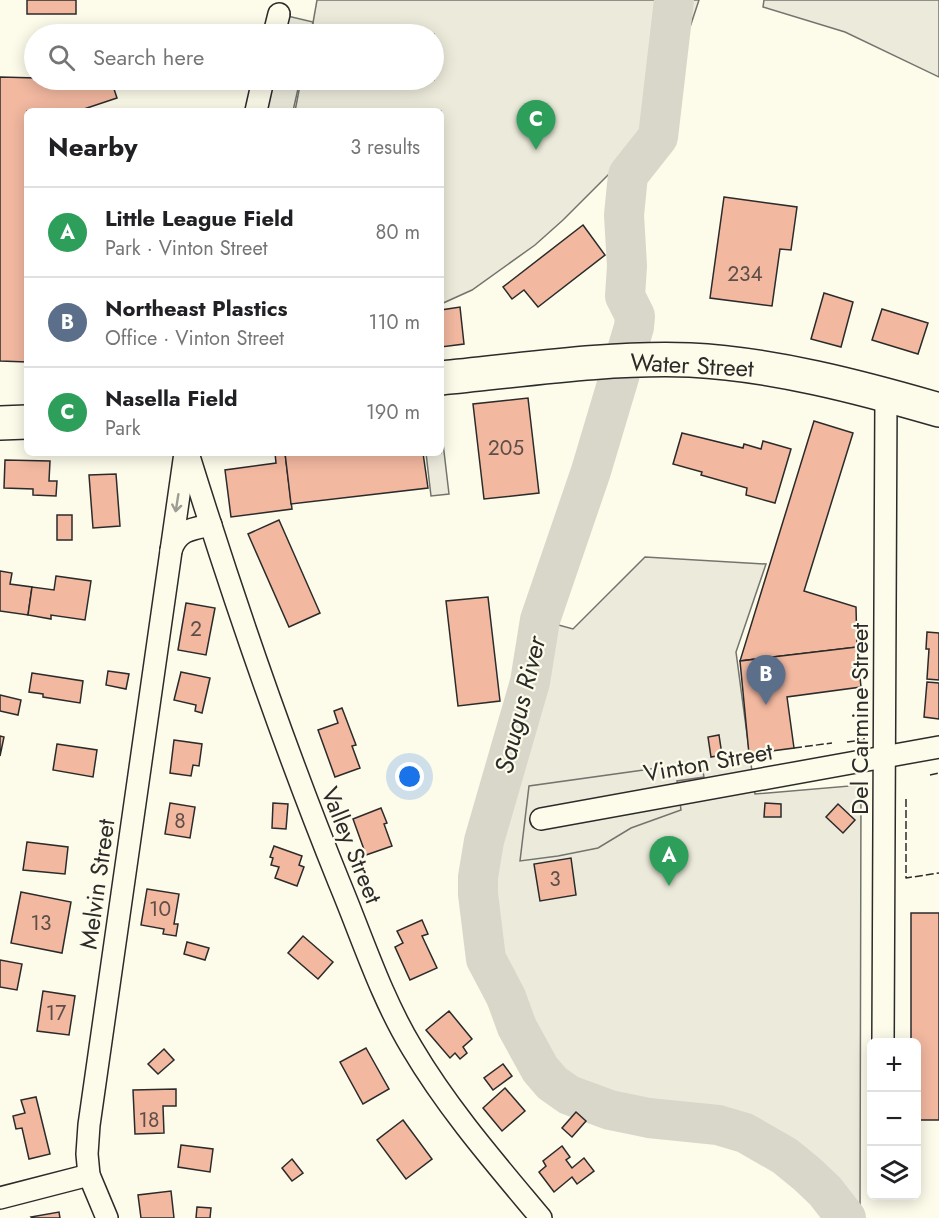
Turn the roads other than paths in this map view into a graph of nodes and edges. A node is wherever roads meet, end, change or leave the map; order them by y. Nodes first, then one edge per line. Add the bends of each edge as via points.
1 (279, 14) dead end
2 (276, 24) edge
3 (261, 90) edge
4 (257, 108) edge
5 (444, 378) edge
6 (886, 396) junction
7 (939, 410) edge
8 (24, 422) edge
9 (0, 423) edge
10 (186, 456) edge
11 (187, 456) edge
12 (211, 525) junction
13 (170, 554) junction
14 (939, 747) edge
15 (885, 756) junction
16 (541, 819) dead end
17 (883, 1038) edge
18 (89, 1176) junction
19 (0, 1198) edge
20 (107, 1218) edge
21 (541, 1218) edge

1 - 2 street
3 - 4 street
5 - 6 main road, Water Street via 600,362 691,360 794,374
6 - 7 main road, Water Street
6 - 15 street, Del Carmine Street
8 - 9 main road
10 -> 13 street, Melvin Street
11 - 12 street, Valley Street
12 - 13 street, Melvin Street via 182,532
12 - 21 street, Valley Street via 279,729 389,1003 429,1076
13 - 18 street, Melvin Street via 89,1125
14 - 15 street, Vinton Street
15 - 16 street, Vinton Street
15 - 17 street, Del Carmine Street
18 - 19 street
18 - 20 street, Melvin Street

